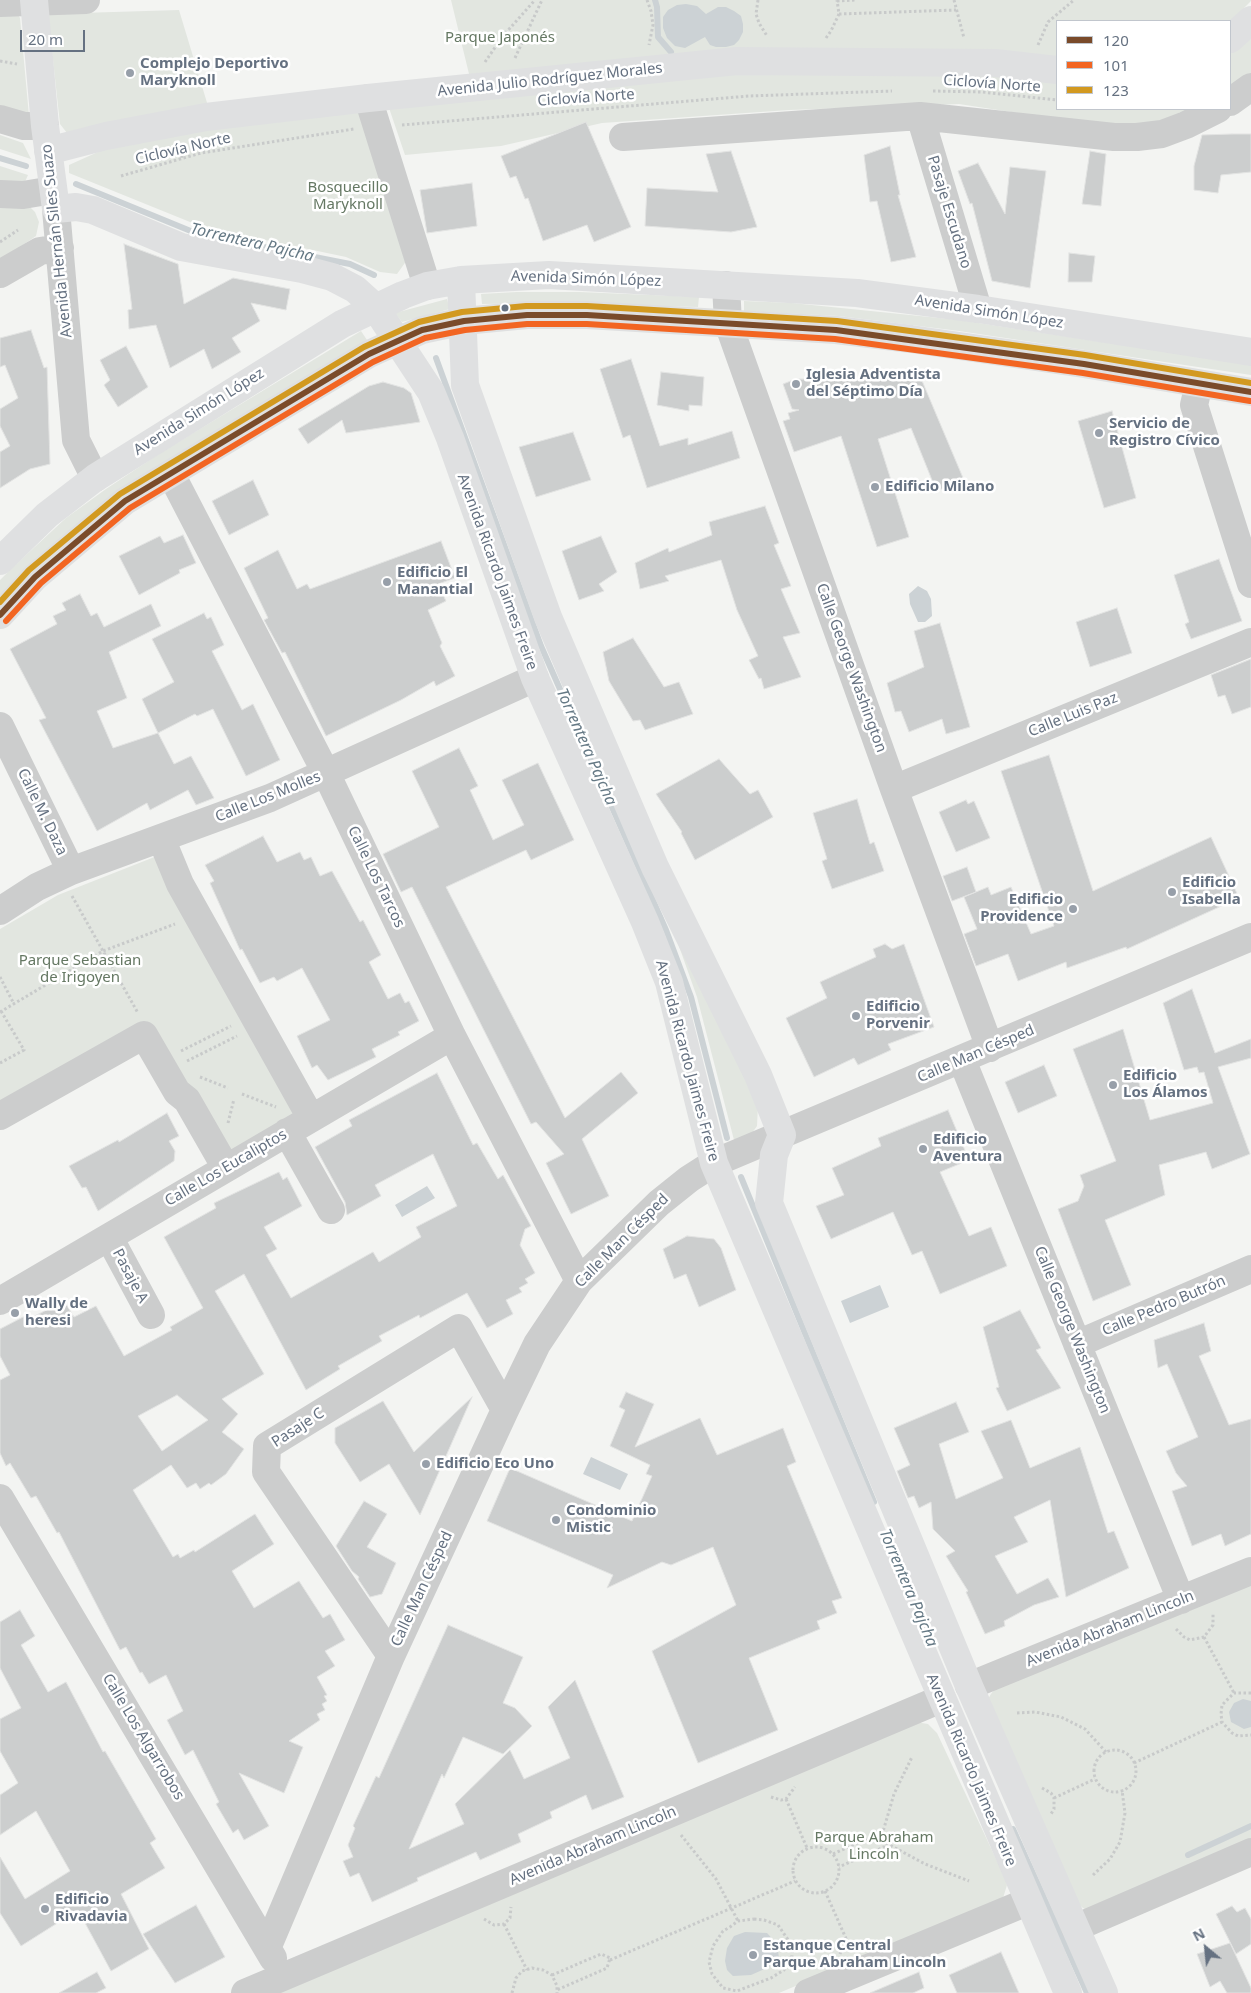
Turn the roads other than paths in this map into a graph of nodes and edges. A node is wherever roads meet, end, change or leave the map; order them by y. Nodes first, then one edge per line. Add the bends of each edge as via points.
1 (34, 0) edge
2 (86, 0) edge
3 (0, 4) edge
4 (1251, 20) edge
5 (1231, 38) edge
6 (1056, 70) edge
7 (1251, 87) edge
8 (1231, 101) edge
9 (924, 103) junction
10 (1216, 110) edge
11 (0, 119) edge
12 (374, 119) junction
13 (623, 137) dead end
14 (46, 138) junction
15 (0, 194) edge
16 (55, 200) junction
17 (60, 248) junction
18 (0, 274) edge
19 (461, 280) junction
20 (726, 285) junction
21 (428, 286) junction
22 (375, 307) junction
23 (978, 309) junction
24 (464, 321) junction
25 (728, 323) junction
26 (397, 340) junction
27 (1251, 352) edge
28 (1199, 384) junction
29 (1251, 392) edge
30 (171, 474) junction
31 (95, 478) junction
32 (3, 552) edge
33 (1251, 584) edge
34 (0, 615) edge
35 (1251, 642) edge
36 (535, 678) junction
37 (0, 726) edge
38 (326, 773) junction
39 (894, 789) junction
40 (161, 838) junction
41 (71, 883) junction
42 (0, 911) edge
43 (1251, 937) edge
44 (452, 1036) junction
45 (990, 1048) junction
46 (962, 1060) junction
47 (0, 1116) edge
48 (311, 1118) junction
49 (286, 1121) junction
50 (782, 1135) junction
51 (714, 1163) junction
52 (226, 1168) junction
53 (331, 1210) dead end
54 (109, 1237) junction
55 (1251, 1269) edge
56 (579, 1281) junction
57 (0, 1301) edge
58 (151, 1315) dead end
59 (1077, 1344) junction
60 (504, 1410) junction
61 (0, 1498) edge
62 (1251, 1571) edge
63 (1181, 1600) junction
64 (391, 1656) junction
65 (969, 1686) junction
66 (941, 1699) junction
67 (1251, 1852) edge
68 (1028, 1902) junction
69 (1075, 1928) junction
70 (268, 1946) junction
71 (282, 1978) junction
72 (844, 1986) edge
73 (245, 1993) edge
74 (808, 1993) edge
75 (1068, 1993) edge
76 (1104, 1993) edge

1 - 2 street
1 - 3 street
1 - 14 main road, Avenida Hernán Siles Suazo
4 - 5 main road
6 - 12 main road, Avenida Julio Rodríguez Morales via 987,63 737,62
7 - 8 street
9 - 10 street via 1114,136 1162,134
9 - 13 street
9 - 23 street, Pasaje Escudano
11 - 14 street via 24,126
12 - 14 main road, Avenida Julio Rodríguez Morales via 206,117 106,136
12 - 21 street
14 - 16 main road, Avenida Hernán Siles Suazo
15 - 16 street, Avenida Ricardo Jaimes Freire
16 - 17 street, Avenida Hernán Siles Suazo
16 - 22 main road, Avenida Ricardo Jaimes Freire via 94,210 181,247 332,277 355,289
17 - 18 street via 40,251
17 - 31 street, Avenida Hernán Siles Suazo via 76,440
19 - 20 main road, Avenida Simón López via 549,275
19 - 21 main road, Avenida Simón López
19 - 24 main road
20 - 23 main road, Avenida Simón López via 857,293
20 - 25 street, Calle George Washington
21 - 22 main road, Avenida Simón López
22 - 26 main road, Avenida Ricardo Jaimes Freire
22 - 31 main road, Avenida Simón López via 342,324
23 - 27 main road, Avenida Simón López
24 - 25 main road via 535,315
24 - 26 main road via 422,330
24 - 50 main road via 465,385 548,617 655,867 758,1076
25 - 28 main road via 911,339
25 - 39 street, Calle George Washington
26 - 30 main road
26 - 36 main road, Avenida Ricardo Jaimes Freire via 421,375 442,420
28 - 29 main road
28 - 33 street via 1194,405
30 - 34 main road via 125,502 77,540 35,577
30 - 38 street, Calle Los Tarcos
31 - 32 main road, Avenida Simón López
35 - 39 street, Calle Luis Paz
36 - 38 street, Calle Los Molles
36 - 51 main road, Avenida Ricardo Jaimes Freire via 669,982
37 - 41 street, Calle M. Daza
38 - 40 street, Calle Los Molles via 270,798
38 - 44 street, Calle Los Tarcos
39 - 45 street, Calle George Washington
40 - 41 street, Calle Los Molles
40 - 48 street via 197,916
41 - 42 street, Calle Los Molles via 37,887
43 - 45 street, Calle Man Césped
44 - 48 street, Calle Los Eucaliptos
44 - 56 street, Calle Los Tarcos
45 - 46 street, Calle Man Césped
46 - 50 street, Calle Man Césped
46 - 59 street, Calle George Washington
47 - 52 street via 144,1035
48 - 49 street, Calle Los Eucaliptos
49 - 52 street, Calle Los Eucaliptos
49 - 53 street
50 - 51 street, Calle Man Césped
50 - 65 main road, Avenida Ricardo Jaimes Freire via 774,1155 769,1203
51 - 56 street, Calle Man Césped via 659,1203
51 - 66 main road, Avenida Ricardo Jaimes Freire
52 - 54 street, Calle Los Eucaliptos
54 - 57 street, Calle Los Eucaliptos
54 - 58 street, Pasaje A
55 - 59 street, Calle Pedro Butrón
56 - 60 street, Calle Man Césped via 537,1344
59 - 63 street, Calle George Washington
60 - 64 street, Calle Man Césped
60 - 64 street, Pasaje C via 459,1328 267,1446 266,1472
61 - 70 street, Calle Los Algarrobos
62 - 63 street, Avenida Abraham Lincoln
63 - 65 street, Avenida Abraham Lincoln
64 - 70 street, Calle Man Césped
65 - 69 main road, Avenida Ricardo Jaimes Freire
66 - 68 main road, Avenida Ricardo Jaimes Freire
66 - 71 street, Avenida Abraham Lincoln
67 - 69 street
68 - 72 street
68 - 75 main road, Avenida Ricardo Jaimes Freire
69 - 76 main road, Avenida Ricardo Jaimes Freire
70 - 71 street, Calle Los Algarrobos
71 - 73 street, Avenida Abraham Lincoln
72 - 74 street

